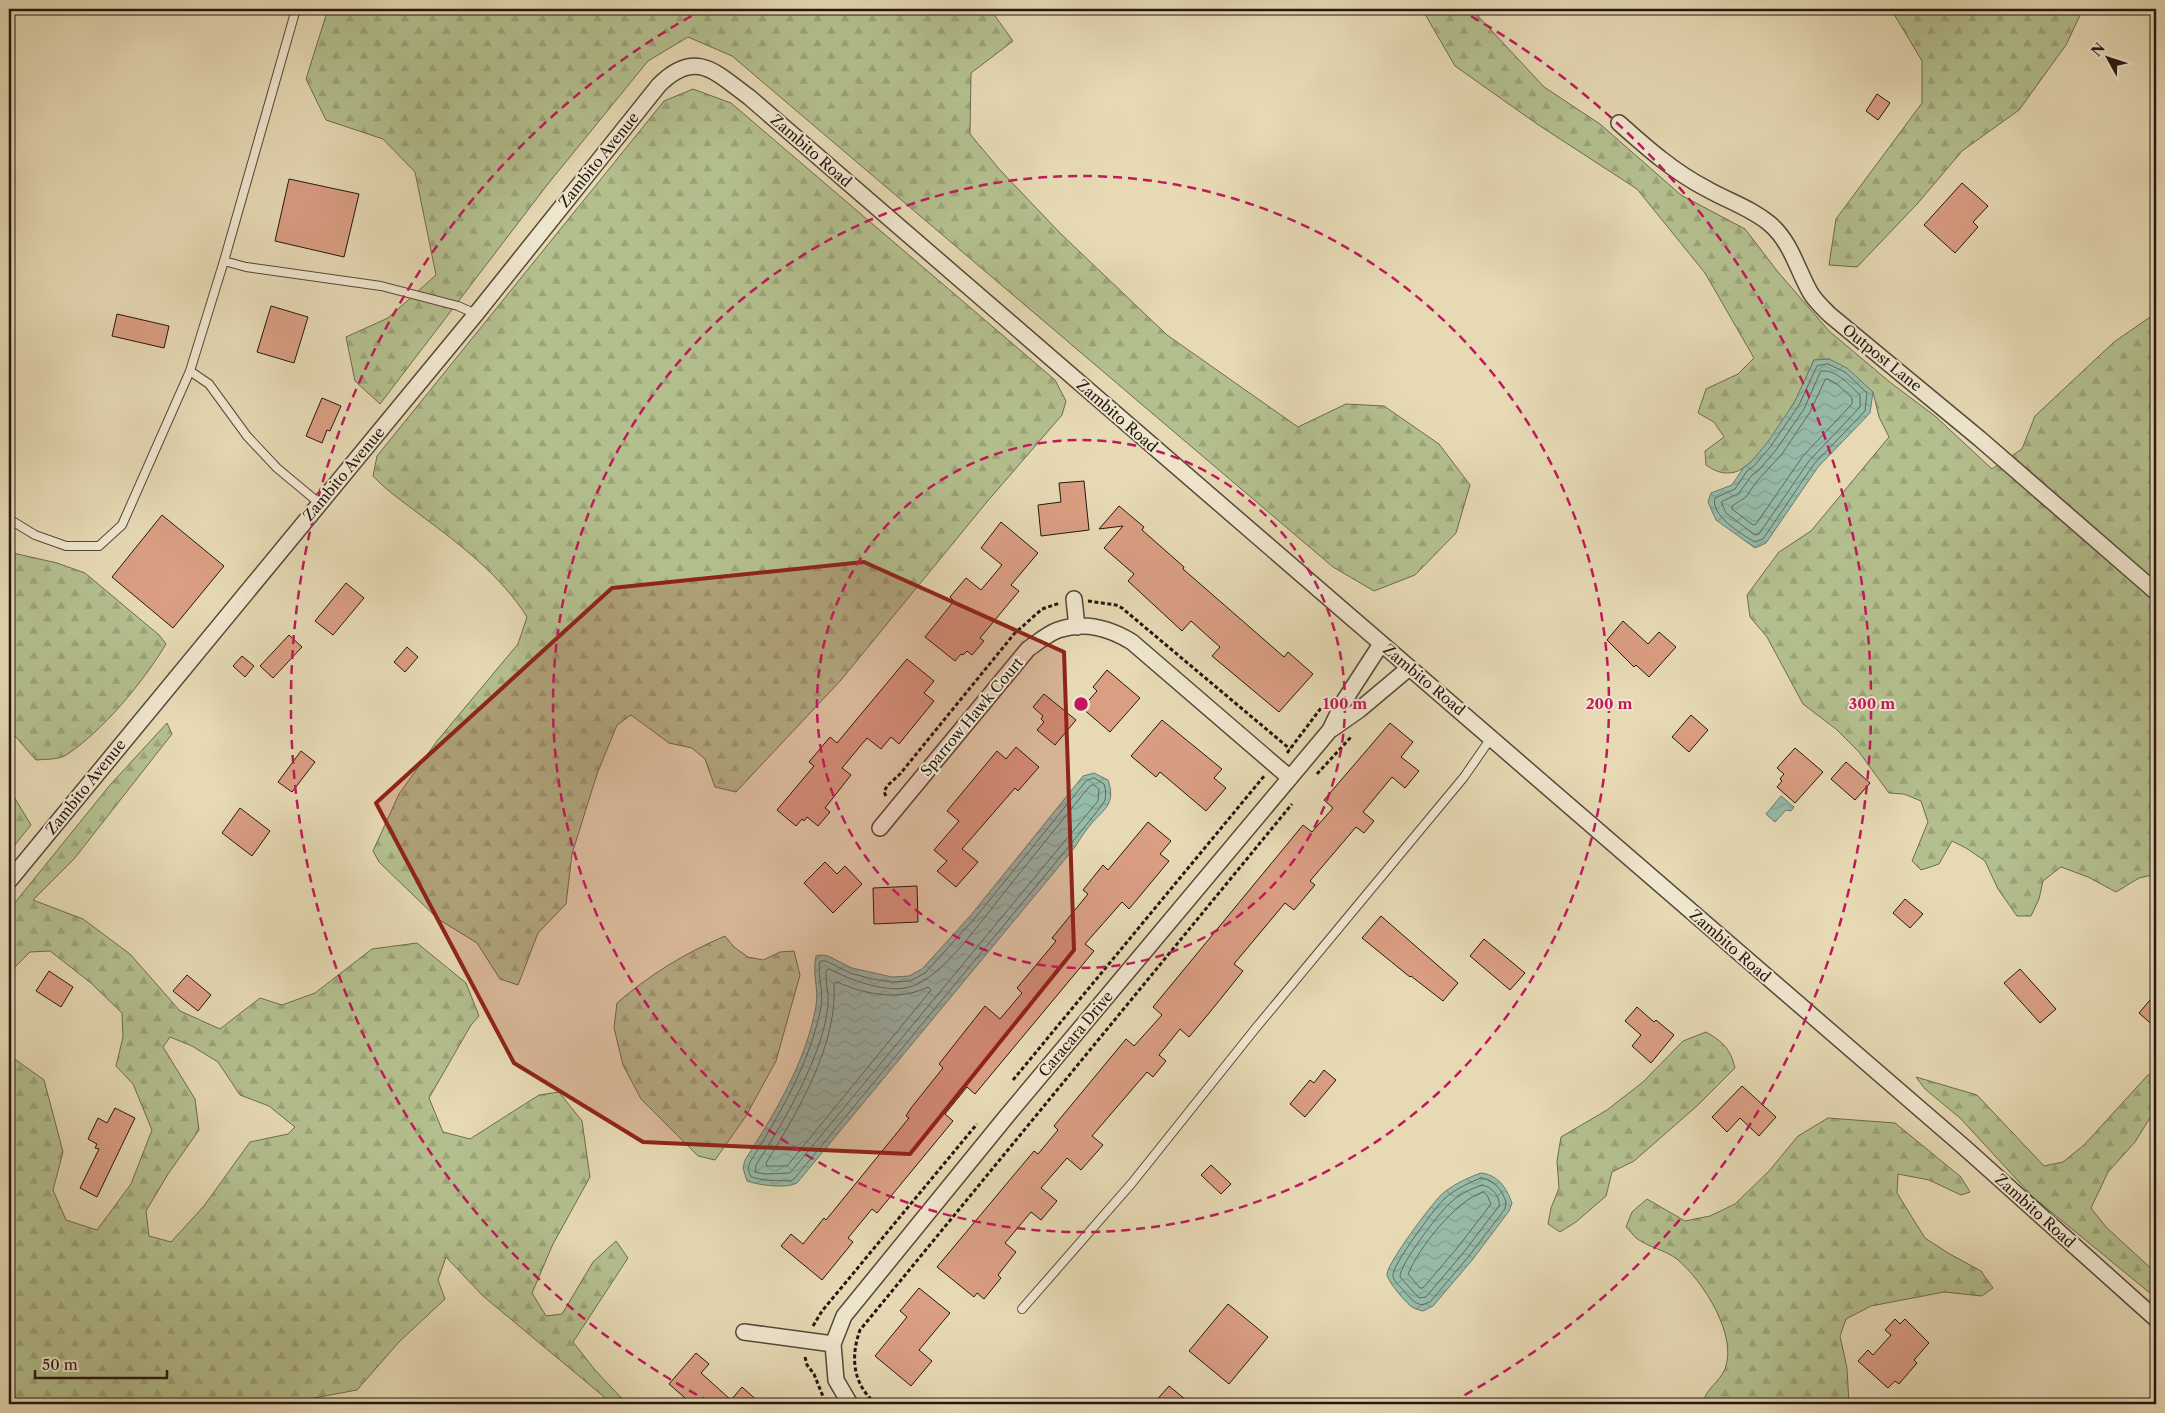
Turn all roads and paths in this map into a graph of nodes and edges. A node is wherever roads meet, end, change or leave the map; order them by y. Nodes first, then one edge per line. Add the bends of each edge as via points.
1 (296, 9) edge
2 (679, 69) joint
3 (1619, 123) dead end
4 (224, 262) junction
5 (476, 314) junction
6 (190, 371) junction
7 (319, 503) junction
8 (9, 519) edge
9 (2156, 592) edge
10 (1074, 599) junction
11 (1077, 627) junction
12 (1381, 644) junction
13 (1409, 668) junction
14 (1330, 730) junction
15 (1357, 731) dead end
16 (1491, 738) junction
17 (1290, 749) dead end
18 (1290, 778) junction
19 (1313, 778) dead end
20 (1296, 799) dead end
21 (894, 812) junction
22 (880, 828) dead end
23 (9, 881) edge
24 (1022, 1309) dead end
25 (2156, 1319) edge
26 (744, 1332) dead end
27 (833, 1344) junction
28 (850, 1404) edge
29 (876, 1404) edge

1 - 4 lane
2 - 5 street, Zambito Avenue via 659,85
2 - 12 street, Zambito Road via 709,68 749,97
3 - 9 street, Outpost Lane via 1657,158 1769,224 1790,249 1811,294 1830,316 1980,439
4 - 5 lane via 381,286 458,306
4 - 6 lane
5 - 7 street, Zambito Avenue
6 - 7 lane via 208,384 247,436 277,468
6 - 8 lane via 122,525 99,546 66,546 35,535
7 - 23 street, Zambito Avenue
10 - 11 street
10 - 17 path via 1122,608
10 - 21 path via 1042,609 992,660 887,786 884,792
11 - 18 street, Sparrow Hawk Court via 1090,624 1132,642
11 - 21 street, Sparrow Hawk Court via 1057,630 1028,649
12 - 13 street, Zambito Road
12 - 14 street, Caracara Drive via 1344,701
13 - 14 street, Caracara Drive
13 - 16 street, Zambito Road
14 - 18 street, Caracara Drive
15 - 19 path
16 - 24 lane via 1464,777 1132,1183
16 - 25 street, Zambito Road
18 - 27 street, Caracara Drive via 880,1271 844,1316
20 - 29 path via 860,1330 853,1357 855,1373
21 - 22 street, Sparrow Hawk Court
26 - 27 street
27 - 28 street, Caracara Drive via 836,1380

